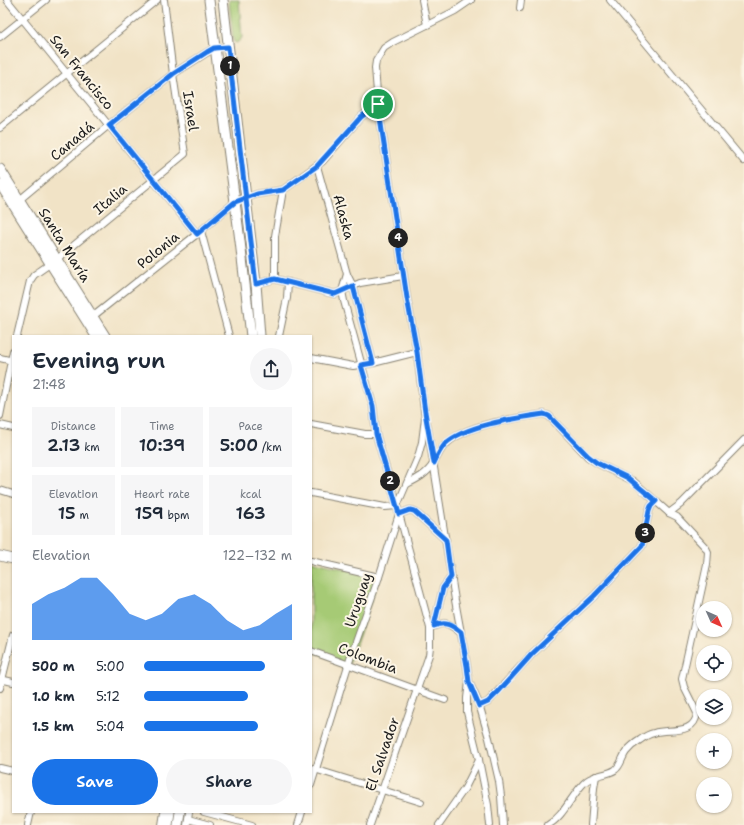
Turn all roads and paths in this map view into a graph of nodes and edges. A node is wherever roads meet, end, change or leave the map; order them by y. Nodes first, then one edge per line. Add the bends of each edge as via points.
1 (6, 0) edge
2 (46, 0) edge
3 (157, 0) edge
4 (164, 0) edge
5 (209, 0) edge
6 (223, 0) edge
7 (422, 0) edge
8 (471, 0) edge
9 (520, 0) edge
10 (610, 0) edge
11 (520, 8) dead end
12 (23, 19) junction
13 (427, 25) junction
14 (0, 38) edge
15 (228, 47) junction
16 (214, 48) junction
17 (66, 73) junction
18 (173, 74) junction
19 (378, 104) junction
20 (109, 125) junction
21 (0, 128) edge
22 (185, 154) joint
23 (744, 161) edge
24 (317, 166) junction
25 (0, 169) edge
26 (153, 179) junction
27 (0, 184) edge
28 (283, 190) junction
29 (246, 198) junction
30 (235, 202) junction
31 (16, 203) junction
32 (199, 232) junction
33 (53, 261) junction
34 (347, 274) junction
35 (403, 276) junction
36 (275, 279) junction
37 (288, 282) junction
38 (256, 284) junction
39 (353, 286) junction
40 (342, 290) junction
41 (90, 319) junction
42 (17, 335) edge
43 (96, 335) edge
44 (104, 335) edge
45 (229, 335) edge
46 (251, 335) edge
47 (260, 335) edge
48 (279, 335) edge
49 (417, 352) junction
50 (0, 358) edge
51 (312, 358) edge
52 (12, 361) edge
53 (373, 363) junction
54 (361, 365) junction
55 (425, 412) junction
56 (0, 416) edge
57 (312, 424) edge
58 (0, 425) edge
59 (12, 428) edge
60 (376, 434) junction
61 (744, 440) edge
62 (434, 463) junction
63 (407, 484) junction
64 (0, 490) edge
65 (312, 492) edge
66 (12, 494) edge
67 (656, 501) junction
68 (397, 506) junction
69 (669, 513) junction
70 (399, 514) junction
71 (446, 540) junction
72 (0, 556) edge
73 (12, 560) edge
74 (312, 561) edge
75 (379, 576) junction
76 (451, 577) junction
77 (432, 627) junction
78 (461, 632) junction
79 (12, 639) edge
80 (312, 651) edge
81 (349, 665) junction
82 (1, 680) edge
83 (12, 682) edge
84 (469, 682) junction
85 (0, 688) edge
86 (416, 691) junction
87 (445, 700) dead end
88 (479, 706) junction
89 (479, 760) junction
90 (0, 768) edge
91 (314, 769) edge
92 (12, 771) edge
93 (596, 776) junction
94 (312, 780) edge
95 (382, 790) junction
96 (421, 802) dead end
97 (31, 813) edge
98 (164, 813) edge
99 (170, 813) edge
100 (180, 813) edge
101 (208, 813) edge
102 (302, 813) edge
103 (188, 822) edge
104 (28, 825) edge
105 (162, 825) edge
106 (168, 825) edge
107 (178, 825) edge
108 (210, 825) edge
109 (252, 825) edge
110 (298, 825) edge
111 (370, 825) edge
112 (439, 825) edge
113 (490, 825) edge
114 (503, 825) edge
115 (548, 825) edge
116 (591, 825) edge

1 - 12 street, San Francisco
2 - 12 street
3 - 17 street
4 - 18 street, Israel
5 - 16 street
6 - 15 street
7 - 13 street
8 - 13 street
9 - 11 street
10 - 23 street
12 - 14 street
12 - 17 street, San Francisco
13 - 19 street via 384,48 376,60
15 - 16 street, Canadá
15 - 29 street
16 - 18 street, Canadá
16 - 30 street
17 - 20 street, San Francisco
17 - 21 street
18 - 20 street, Canadá
18 - 22 street, Israel
19 - 24 street via 361,117
19 - 35 street
20 - 26 street, San Francisco
20 - 31 street, Canadá
22 - 26 street, Italia
24 - 28 street
24 - 34 street, Alaska
25 - 31 street, Santa María
26 - 32 street, San Francisco
26 - 33 street, Italia
27 - 31 street, Santa María
28 - 29 street, Polonia
28 - 36 street via 274,236
29 - 30 street, Polonia
29 - 38 street
30 - 32 street, Polonia
30 - 46 street
31 - 33 street, Santa María
32 - 41 street, Polonia
32 - 45 street
33 - 41 street, Santa María
33 - 42 street, Italia via 30,281
34 - 39 street, Alaska
34 - 40 street
35 - 39 street
35 - 49 street
36 - 37 street
36 - 38 street
37 - 40 street via 335,294
37 - 48 street
38 - 47 street
39 - 40 street
39 - 53 street, Alaska
40 - 54 street
41 - 43 street, Santa María
41 - 44 street, Santa María
49 - 53 street
49 - 55 street
50 - 52 street
51 - 54 street via 346,366
52 - 56 street
53 - 54 street
54 - 60 street via 373,406
55 - 62 street
55 - 63 street via 422,442
57 - 60 street
58 - 59 street
60 - 68 street
61 - 69 street
62 - 63 street via 426,472
62 - 67 street via 444,445 469,430 544,414 597,463 628,478
62 - 71 street
63 - 68 street
64 - 66 street
65 - 68 street via 385,507
67 - 69 street
67 - 88 street via 649,511 642,546 594,596 532,654 488,702
68 - 70 street
69 - 93 street via 677,517 708,552 682,679 697,718 685,729 655,732 644,737 626,752 619,767
70 - 71 street via 414,511
70 - 75 street, Uruguay
70 - 77 street
71 - 76 street
72 - 73 street
74 - 75 street
75 - 81 street, Uruguay
76 - 77 street via 443,588
76 - 78 street
77 - 78 street via 446,623
77 - 86 street, El Salvador via 430,651
78 - 84 street
79 - 82 street
80 - 81 street, Colombia
81 - 86 street, Colombia
81 - 91 street, Uruguay
82 - 83 street
82 - 85 street
84 - 88 street
84 - 89 street via 467,712
86 - 87 street, Colombia
86 - 95 street, El Salvador
88 - 114 street via 499,781
89 - 112 street via 465,788
89 - 113 street
90 - 92 street
91 - 94 street, Uruguay
91 - 95 street
93 - 115 street via 584,783 555,820
93 - 116 street
95 - 96 street
95 - 111 street, El Salvador
97 - 104 street
98 - 105 street
99 - 106 street
100 - 107 street
101 - 109 street
102 - 110 street
103 - 108 street

